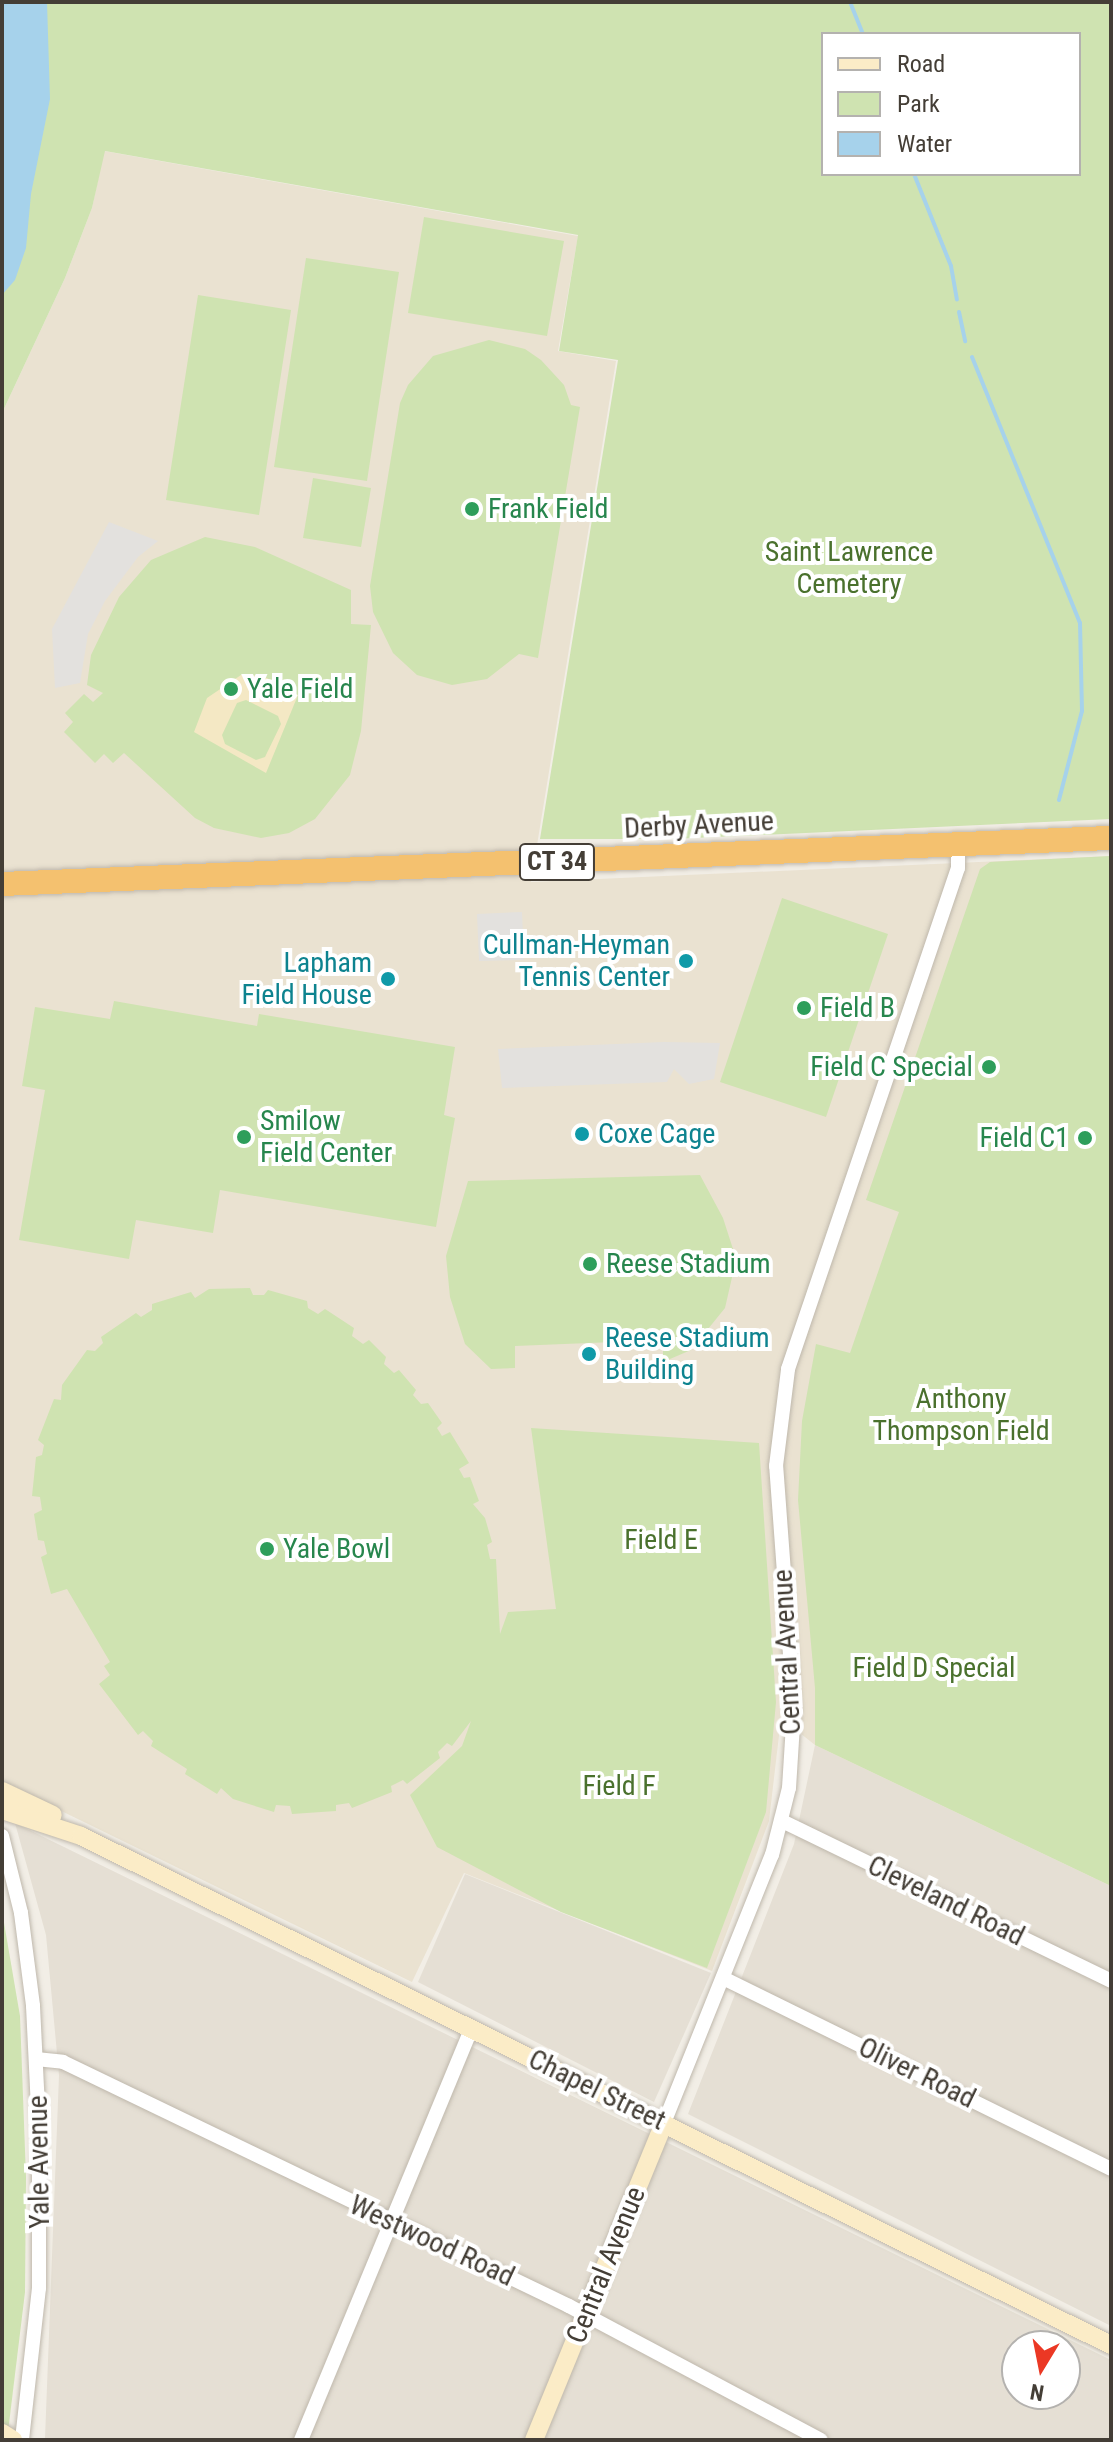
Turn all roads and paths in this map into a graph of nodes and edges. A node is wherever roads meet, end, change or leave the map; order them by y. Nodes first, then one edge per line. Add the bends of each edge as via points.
1 (1111, 838) edge
2 (958, 845) junction
3 (2, 884) edge
4 (2, 1791) edge
5 (2, 1800) edge
6 (2, 1809) edge
7 (782, 1821) junction
8 (2, 1836) edge
9 (81, 1836) junction
10 (2, 1861) edge
11 (14, 1884) junction
12 (723, 1978) junction
13 (1111, 1981) edge
14 (472, 2028) junction
15 (36, 2059) junction
16 (664, 2123) junction
17 (1111, 2169) edge
18 (393, 2223) junction
19 (586, 2315) junction
20 (1111, 2345) edge
21 (2, 2433) edge
22 (13, 2440) edge
23 (22, 2440) edge
24 (301, 2440) edge
25 (534, 2440) edge
26 (821, 2440) edge

1 - 2 highway, Derby Avenue / CT 34
2 - 3 highway, Derby Avenue / CT 34
2 - 7 street, Central Avenue via 958,868 788,1369 777,1492 794,1726
4 - 9 street, Chapel Street via 51,1814
5 - 6 street
6 - 9 street, Chapel Street
7 - 12 street, Central Avenue
7 - 13 street, Cleveland Road
8 - 11 street, Yale Avenue
9 - 14 street, Chapel Street
10 - 11 street, Yale Avenue
11 - 15 street, Yale Avenue
12 - 16 street, Central Avenue
12 - 17 street, Oliver Road
14 - 16 street, Chapel Street
14 - 18 street
15 - 18 street, Westwood Road via 63,2062
15 - 23 street, Yale Avenue via 41,2251
16 - 19 street, Central Avenue
16 - 20 street, Chapel Street
18 - 19 street, Westwood Road
18 - 24 street
19 - 25 street, Central Avenue
19 - 26 street, Westwood Road
21 - 22 street

